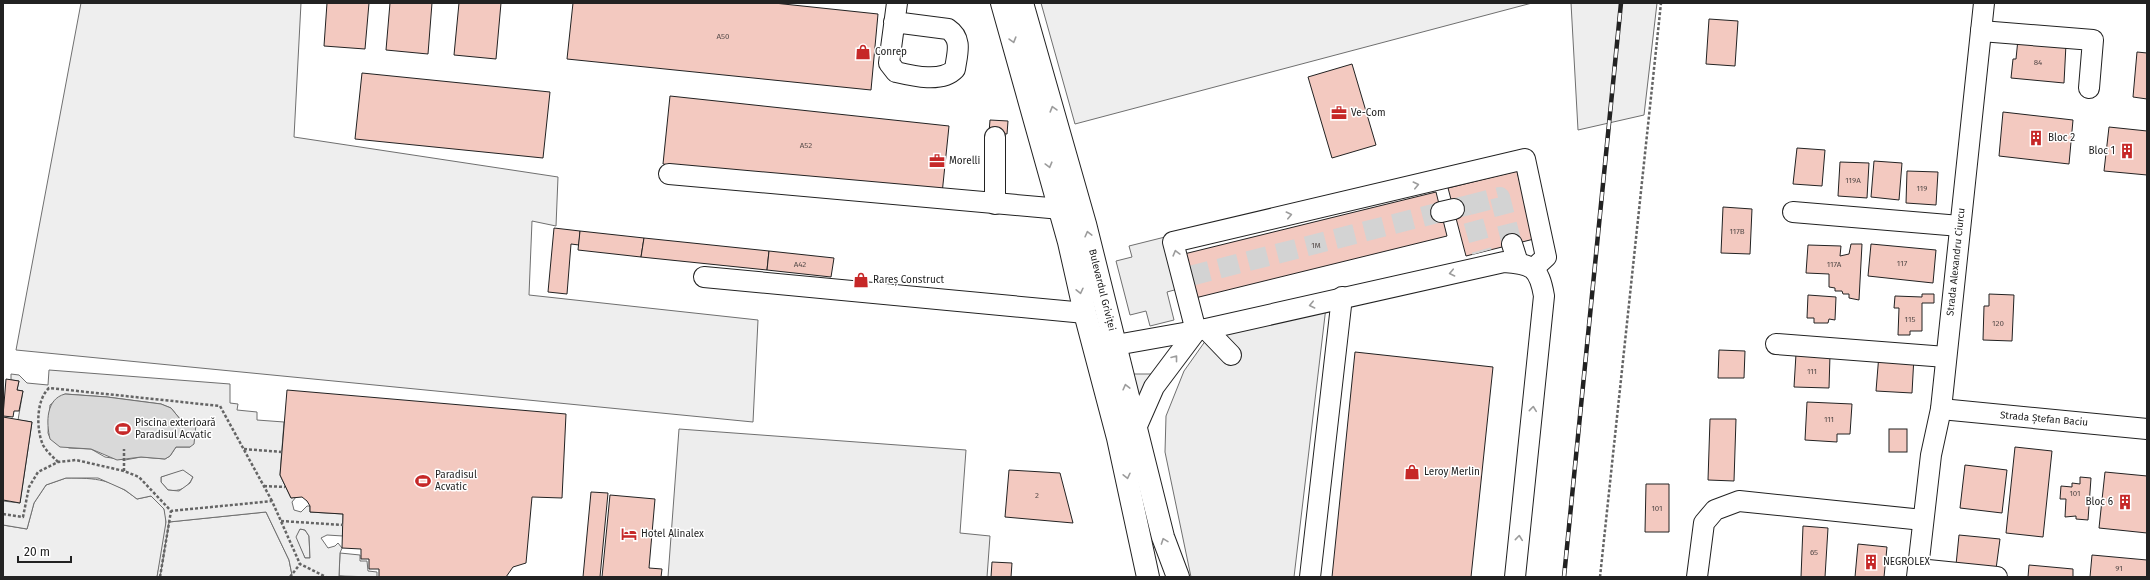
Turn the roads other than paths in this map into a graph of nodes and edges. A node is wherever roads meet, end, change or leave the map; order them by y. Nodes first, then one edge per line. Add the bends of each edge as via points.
1 (897, 3) edge
2 (1002, 3) edge
3 (1022, 3) edge
4 (1984, 3) edge
5 (894, 22) dead end
6 (1981, 31) junction
7 (2089, 88) dead end
8 (995, 137) dead end
9 (669, 174) dead end
10 (995, 204) junction
11 (1061, 209) junction
12 (1793, 212) dead end
13 (1960, 226) junction
14 (1521, 258) junction
15 (704, 277) dead end
16 (1342, 298) junction
17 (1085, 313) junction
18 (1201, 330) junction
19 (1776, 344) dead end
20 (1116, 346) junction
21 (1231, 355) dead end
22 (1946, 357) junction
23 (1941, 409) junction
24 (1136, 428) junction
25 (2147, 429) edge
26 (1923, 520) junction
27 (1917, 573) edge
28 (1148, 577) edge
29 (1178, 577) edge
30 (1310, 577) edge
31 (1515, 577) edge
32 (1697, 577) edge
33 (1996, 577) edge

1 - 5 street
2 -> 11 main road, Bulevardul Griviței
20 -> 3 main road, Bulevardul Griviței via 1085,224
4 - 6 street, Strada Alexandru Ciurcu
6 - 7 street via 2093,40
6 - 13 street, Strada Alexandru Ciurcu
8 - 10 street
9 - 10 street
10 - 11 street
11 -> 17 main road, Bulevardul Griviței
12 - 13 street
13 - 22 street, Strada Alexandru Ciurcu
14 -> 16 street via 1504,262 1483,259
18 -> 14 street via 1173,242 1525,159 1546,256
31 -> 14 street via 1544,296 1541,279
15 - 17 street
16 -> 18 street
16 - 30 street
17 -> 28 main road, Bulevardul Griviței via 1118,438
18 - 20 street
18 - 21 street
24 -> 18 street via 1154,387
19 - 22 street
24 -> 20 main road, Bulevardul Griviței
22 - 23 street, Strada Alexandru Ciurcu
23 - 25 street, Strada Ștefan Baciu
23 - 26 street, Strada Alexandru Ciurcu via 1931,455
29 -> 24 main road, Bulevardul Griviței via 1163,537
26 - 27 street, Strada Alexandru Ciurcu
26 - 32 street via 1739,501 1715,510 1704,522
27 - 33 street

